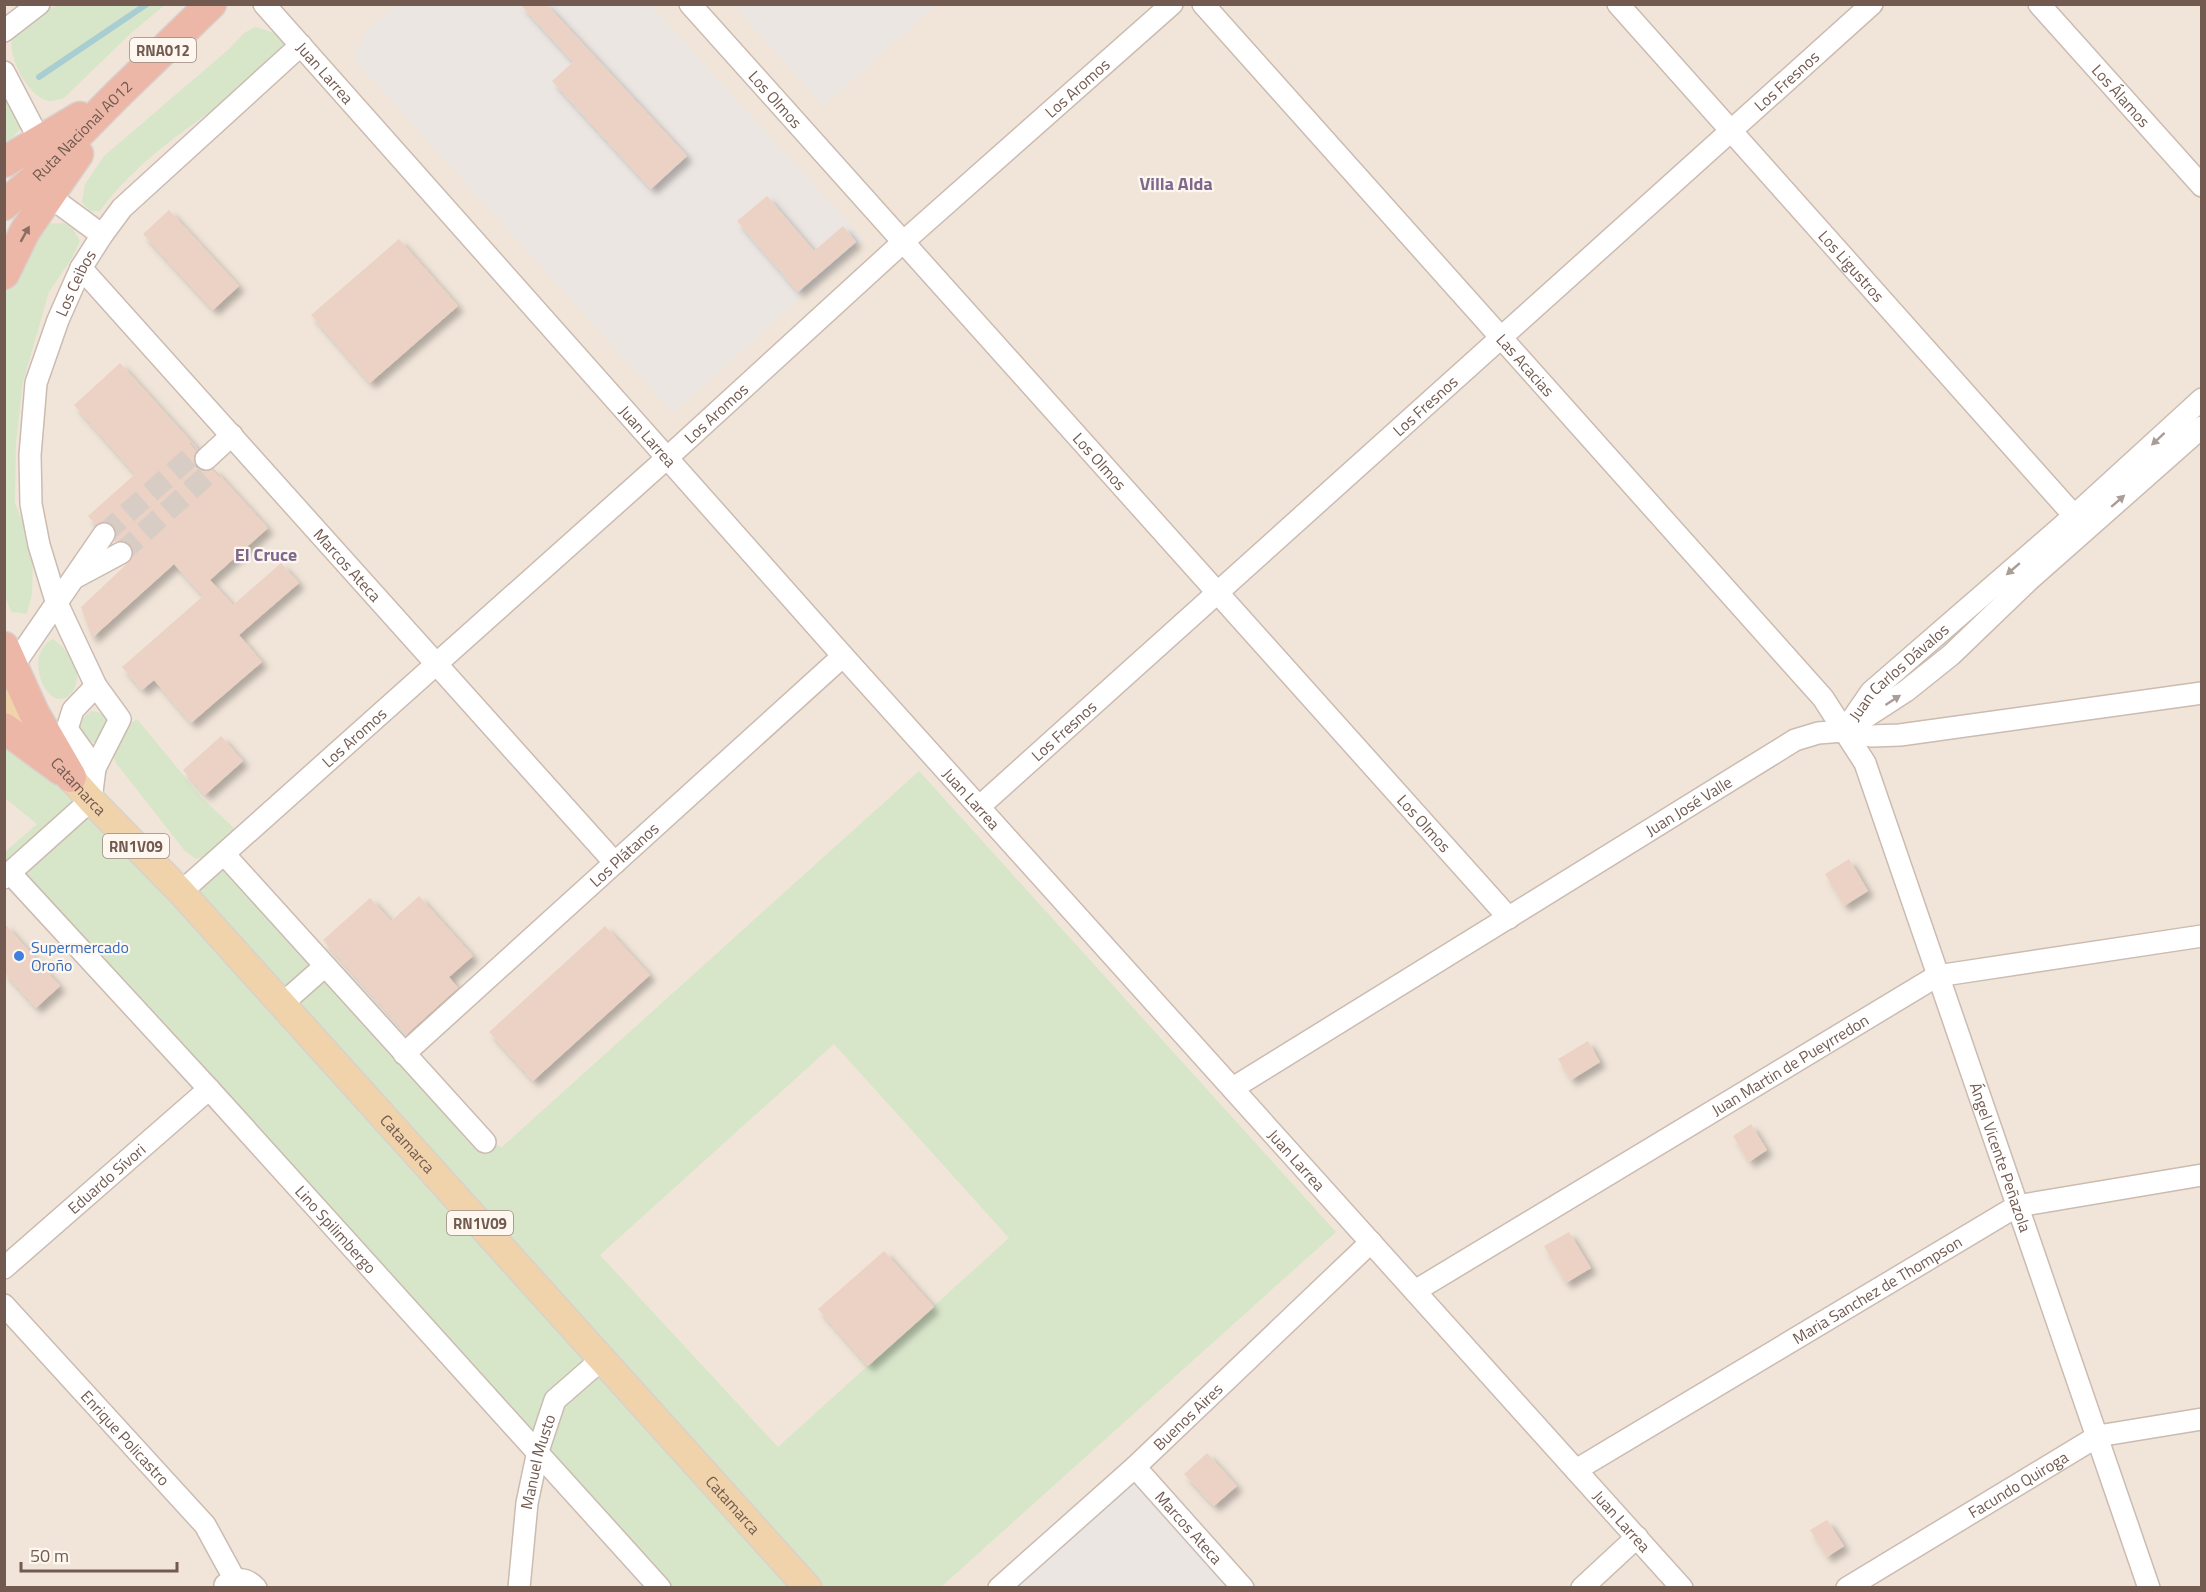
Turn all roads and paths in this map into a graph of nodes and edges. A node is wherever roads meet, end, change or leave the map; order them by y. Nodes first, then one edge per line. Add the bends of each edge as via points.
1 (39, 4) edge
2 (211, 4) edge
3 (264, 4) edge
4 (690, 4) edge
5 (1172, 4) edge
6 (1203, 4) edge
7 (1618, 4) edge
8 (1872, 4) edge
9 (2039, 4) edge
10 (4, 31) edge
11 (301, 45) junction
12 (4, 72) edge
13 (1730, 132) junction
14 (54, 155) junction
15 (4, 162) edge
16 (2202, 186) edge
17 (49, 195) junction
18 (4, 205) edge
19 (102, 235) junction
20 (902, 243) junction
21 (81, 268) junction
22 (4, 274) edge
23 (1502, 337) junction
24 (2202, 399) edge
25 (2202, 427) edge
26 (667, 458) junction
27 (2080, 522) junction
28 (112, 543) tunnel mouth
29 (1216, 593) junction
30 (56, 601) junction
31 (843, 656) junction
32 (8, 664) edge
33 (437, 664) junction
34 (96, 686) junction
35 (2202, 693) edge
36 (4, 704) edge
37 (4, 728) edge
38 (1844, 731) junction
39 (83, 773) junction
40 (91, 800) junction
41 (979, 807) junction
42 (224, 854) junction
43 (615, 863) junction
44 (7, 875) edge
45 (181, 892) junction
46 (1509, 918) junction
47 (2202, 936) edge
48 (325, 966) junction
49 (1937, 976) junction
50 (282, 1004) junction
51 (404, 1054) junction
52 (1233, 1088) junction
53 (209, 1089) junction
54 (485, 1142) dead end
55 (2202, 1176) edge
56 (2017, 1206) junction
57 (1371, 1242) junction
58 (4, 1268) edge
59 (1415, 1291) junction
60 (4, 1305) edge
61 (602, 1359) junction
62 (2202, 1419) edge
63 (2098, 1436) junction
64 (538, 1451) junction
65 (1135, 1467) junction
66 (1576, 1470) junction
67 (1637, 1538) junction
68 (229, 1583) edge
69 (256, 1587) edge
70 (519, 1587) edge
71 (660, 1587) edge
72 (808, 1587) edge
73 (999, 1587) edge
74 (1243, 1587) edge
75 (1582, 1587) edge
76 (1682, 1587) edge
77 (1847, 1587) edge
78 (2149, 1587) edge

1 - 10 street
2 - 14 highway, Ruta Nacional A012 / RNA012
3 - 11 street, Juan Larrea
4 - 20 street, Los Olmos
5 - 20 street, Los Aromos
6 - 23 street, Las Acacias
7 - 13 street, Los Ligustros
8 - 13 street, Los Fresnos
9 - 16 street, Los Álamos
11 - 19 street, Los Ceibos via 122,208
11 - 26 street, Juan Larrea
12 - 14 street
13 - 23 street, Los Fresnos
13 - 27 street, Los Ligustros
14 - 15 highway
14 - 17 highway
14 - 18 highway, Ruta Nacional A012 / RNA012
17 - 19 street
22 -> 17 highway via 25,231
19 - 21 street, Los Ceibos
20 - 26 street, Los Aromos
20 - 29 street, Los Olmos
21 - 30 street, Los Ceibos via 36,383 30,455 31,504
21 - 33 street, Marcos Ateca via 213,453
23 - 29 street, Los Fresnos
23 - 38 street, Las Acacias via 1823,698
24 -> 27 street, Juan Carlos Dávalos
27 -> 25 street, Juan Carlos Dávalos
26 - 31 street, Juan Larrea
26 - 33 street, Los Aromos
27 - 38 street, Juan Carlos Dávalos via 1871,692
28 - 30 street
29 - 41 street, Los Fresnos
29 - 46 street, Los Olmos
30 - 32 street
30 - 34 street, Los Ceibos
31 - 41 street, Juan Larrea
31 - 43 street, Los Plátanos
32 - 39 highway via 34,713
33 - 42 street, Los Aromos
33 - 43 street, Marcos Ateca
34 - 39 street via 73,710 68,729
34 - 39 street, Los Ceibos via 120,719
35 - 38 street, Juan José Valle via 1900,735 1871,736
36 - 39 main road, Catamarca / RN1V09
37 - 39 highway
38 - 46 street, Juan José Valle via 1795,740
38 - 49 street, Ángel Vicente Peñazola via 1865,763
39 - 40 main road, Catamarca / RN1V09
40 - 44 street
40 - 45 main road, Catamarca / RN1V09
41 - 52 street, Juan Larrea
42 - 45 street, Los Aromos
42 - 48 street
43 - 51 street, Los Plátanos
44 - 53 street, Lino Spilimbergo
45 - 50 main road, Catamarca / RN1V09
46 - 52 street, Juan José Valle
47 - 49 street, Juan Martin de Pueyrredon
48 - 50 street
48 - 51 street
49 - 56 street, Ángel Vicente Peñazola
49 - 59 street, Juan Martin de Pueyrredon
50 - 61 main road, Catamarca / RN1V09
51 - 54 street
52 - 57 street, Juan Larrea
53 - 58 street, Eduardo Sívori
53 - 64 street, Lino Spilimbergo
55 - 56 street, Maria Sanchez de Thompson
56 - 63 street, Ángel Vicente Peñazola
56 - 66 street, Maria Sanchez de Thompson
57 - 59 street, Juan Larrea
57 - 65 street, Buenos Aires
59 - 66 street, Juan Larrea
60 - 68 street, Enrique Policastro via 205,1525
61 - 64 street, Manuel Musto via 555,1400
61 - 72 main road, Catamarca / RN1V09
62 - 63 street, Facundo Quiroga
63 - 77 street, Facundo Quiroga
63 - 78 street, Ángel Vicente Peñazola
64 - 70 street, Manuel Musto via 527,1503
64 - 71 street, Lino Spilimbergo
65 - 73 street, Buenos Aires
65 - 74 street, Marcos Ateca
66 - 67 street, Juan Larrea
67 - 75 street
67 - 76 street, Juan Larrea
68 - 69 street via 247,1580

